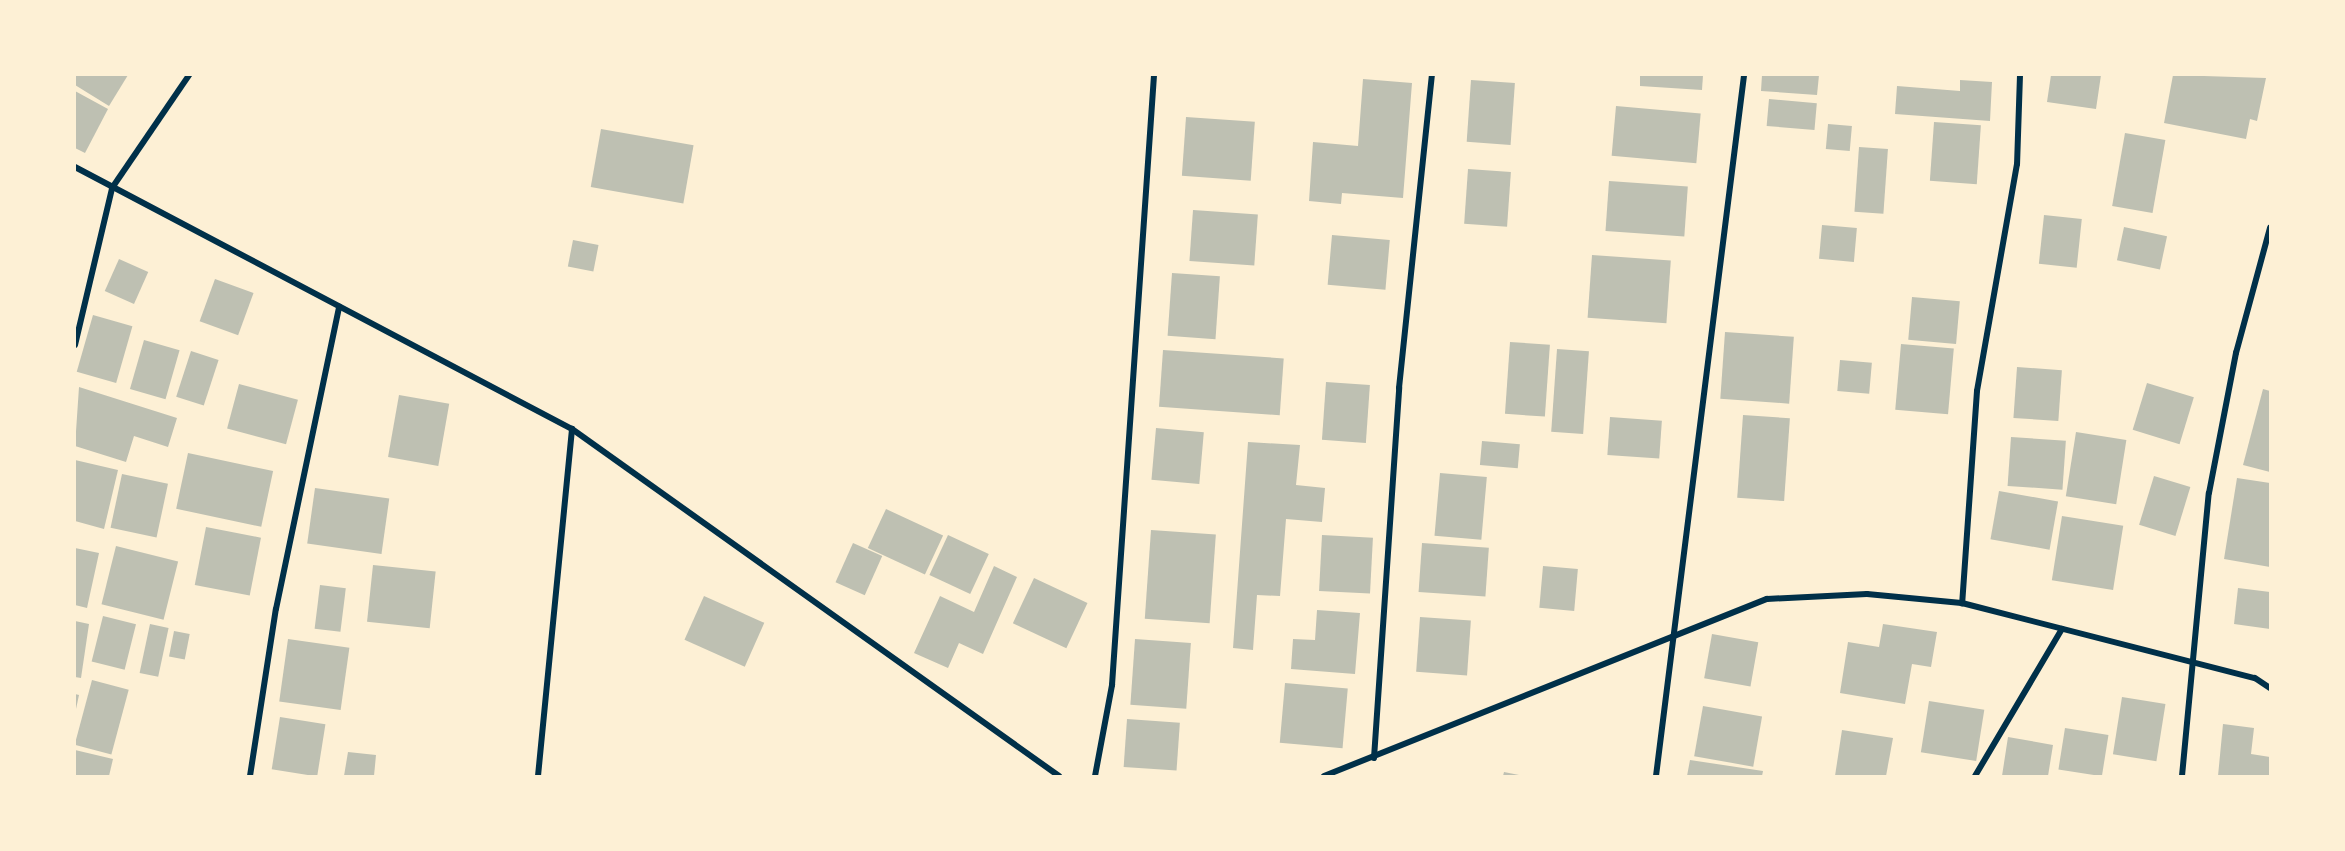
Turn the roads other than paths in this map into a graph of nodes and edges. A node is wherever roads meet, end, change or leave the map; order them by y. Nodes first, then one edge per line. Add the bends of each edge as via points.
1 (189, 75) edge
2 (1154, 75) edge
3 (1432, 75) edge
4 (1743, 75) edge
5 (2020, 75) edge
6 (75, 167) edge
7 (112, 188) junction
8 (2270, 228) edge
9 (339, 307) junction
10 (75, 345) edge
11 (572, 429) junction
12 (1962, 603) junction
13 (2062, 629) junction
14 (1671, 639) junction
15 (2192, 662) junction
16 (2270, 688) edge
17 (1374, 758) junction
18 (250, 776) edge
19 (538, 776) edge
20 (1059, 776) edge
21 (1095, 776) edge
22 (1324, 776) edge
23 (1656, 776) edge
24 (1975, 776) edge
25 (2182, 776) edge

1 - 7 street
2 - 21 street via 1112,685
3 - 17 street via 1399,388
4 - 14 street
5 - 12 street via 2017,164 1977,391
6 - 7 street
7 - 9 street
7 - 10 street
8 - 15 street via 2236,353 2209,493
9 - 11 street
9 - 18 street via 276,609
11 - 19 street
11 - 20 street
12 - 13 street
12 - 14 street via 1867,594 1767,600
13 - 15 street
13 - 24 street
14 - 17 street
14 - 23 street
15 - 16 street via 2255,678
15 - 25 street
17 - 22 street

